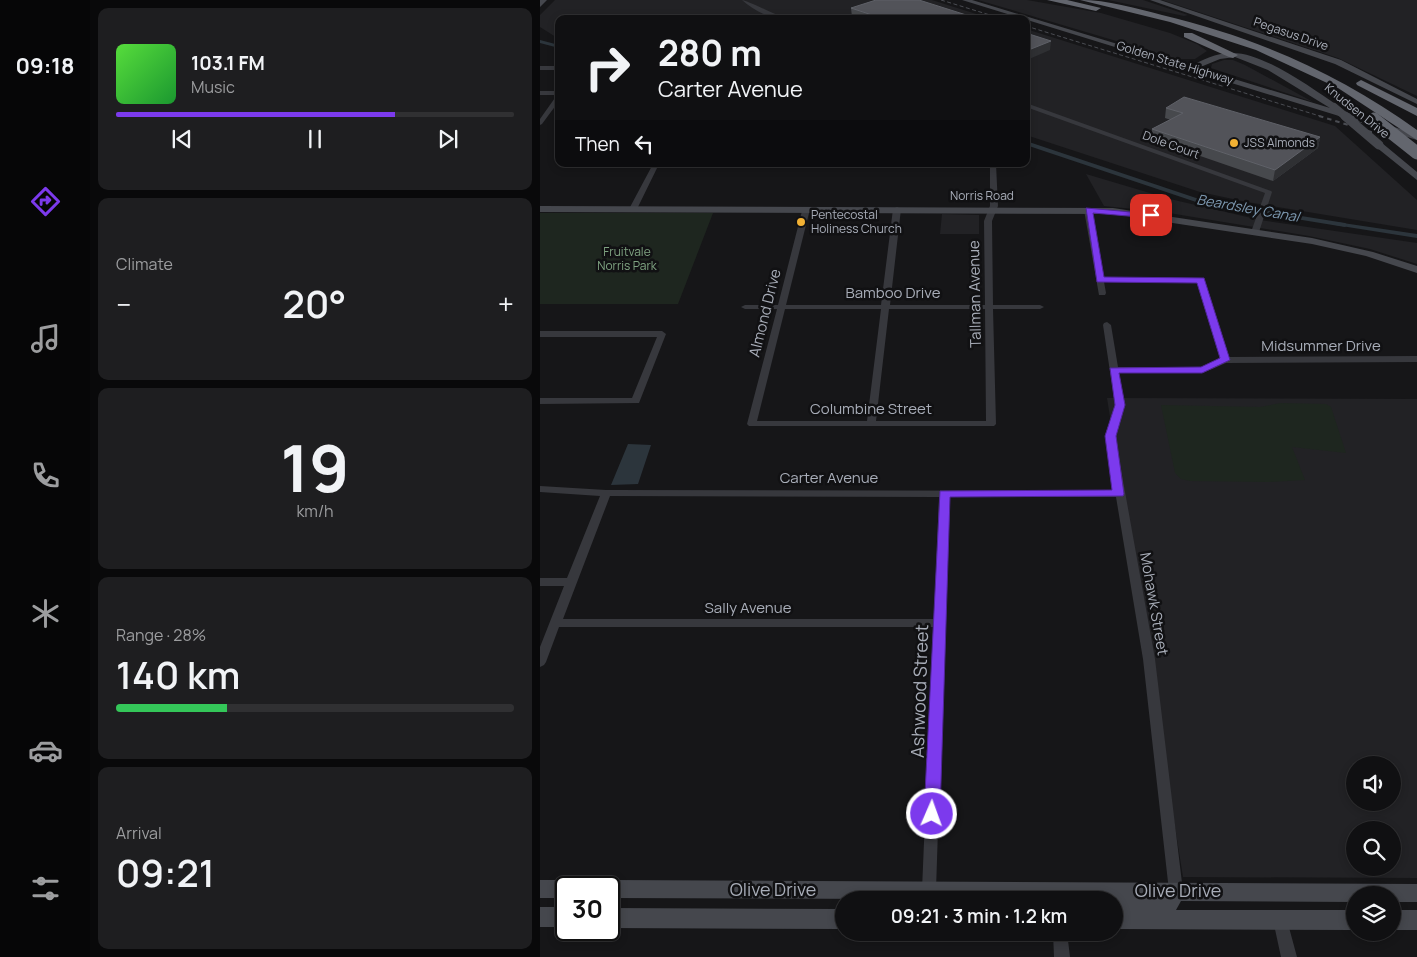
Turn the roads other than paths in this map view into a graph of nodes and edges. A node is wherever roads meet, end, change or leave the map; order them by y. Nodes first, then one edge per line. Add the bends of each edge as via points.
1 (544, 0) edge
2 (744, 0) edge
3 (965, 0) edge
4 (1052, 0) edge
5 (1085, 0) edge
6 (1153, 0) edge
7 (540, 5) edge
8 (1115, 9) junction
9 (773, 15) edge
10 (1015, 15) edge
11 (1030, 20) edge
12 (1212, 45) junction
13 (1233, 55) junction
14 (1212, 58) junction
15 (540, 68) edge
16 (555, 68) edge
17 (1191, 68) junction
18 (540, 93) edge
19 (555, 95) edge
20 (555, 101) edge
21 (1417, 102) edge
22 (1030, 106) edge
23 (1417, 113) edge
24 (541, 120) edge
25 (1407, 127) joint
26 (1417, 136) edge
27 (1417, 153) edge
28 (654, 167) edge
29 (993, 167) edge
30 (1417, 177) edge
31 (540, 209) edge
32 (633, 209) junction
33 (806, 209) junction
34 (897, 210) junction
35 (993, 210) junction
36 (1088, 210) junction
37 (1255, 232) junction
38 (1417, 270) edge
39 (1100, 280) junction
40 (1102, 293) dead end
41 (745, 307) dead end
42 (781, 307) junction
43 (885, 307) junction
44 (989, 307) junction
45 (1040, 307) dead end
46 (1107, 325) dead end
47 (540, 334) edge
48 (1417, 359) edge
49 (1225, 360) junction
50 (1114, 370) junction
51 (540, 401) edge
52 (752, 424) joint
53 (871, 424) junction
54 (991, 424) joint
55 (540, 489) edge
56 (606, 493) junction
57 (944, 493) junction
58 (1118, 494) junction
59 (540, 582) edge
60 (571, 582) junction
61 (556, 623) junction
62 (940, 624) junction
63 (540, 662) edge
64 (540, 889) edge
65 (555, 889) edge
66 (620, 889) edge
67 (929, 890) junction
68 (1176, 891) junction
69 (1417, 893) edge
70 (1123, 905) edge
71 (540, 917) edge
72 (555, 918) edge
73 (620, 918) edge
74 (835, 918) edge
75 (1123, 919) edge
76 (1280, 920) junction
77 (1346, 920) edge
78 (1401, 920) edge
79 (1417, 920) edge
80 (1061, 941) edge
81 (1062, 957) edge
82 (1289, 957) edge

1 - 7 street
2 - 9 street
3 - 10 street, Golden State Highway
4 - 8 highway, Golden State Highway
5 - 8 highway, Golden State Highway
6 - 21 street, Pegasus Drive via 1338,62
8 - 12 highway
8 - 23 highway via 1179,18 1262,42 1359,82
8 - 25 highway, Golden State Highway via 1198,27 1285,58 1368,100
8 - 27 highway, Golden State Highway, bridge via 1257,55 1327,88 1374,118
11 - 17 street, Golden State Highway
12 - 13 highway
12 - 14 highway via 1217,52
13 - 14 street
13 - 30 street, Knudsen Drive, bridge via 1310,91 1334,107
14 - 17 street
15 - 16 street
17 - 26 street, Golden State Highway
18 - 19 street
20 - 24 street
22 - 37 street, Dole Court via 1269,192
25 - 26 highway, Golden State Highway
28 - 32 street
29 - 35 street, Tallman Avenue
31 - 32 street, Norris Road
32 - 33 street, Norris Road
33 - 34 street, Norris Road
33 - 42 street, Almond Drive
34 - 35 street, Norris Road
34 - 43 street
35 - 36 street, Norris Road
35 - 44 street, Tallman Avenue via 988,221
36 - 37 street, Norris Road via 1151,215
36 - 39 street
37 - 38 street, Norris Road via 1348,249
39 - 40 street
39 - 49 street via 1201,280
41 - 42 street, Bamboo Drive
42 - 43 street, Bamboo Drive
42 - 52 street, Almond Drive
43 - 44 street, Bamboo Drive
43 - 53 street
44 - 45 street, Bamboo Drive
44 - 54 street, Tallman Avenue
46 - 50 street, Mohawk Street
47 - 51 street via 662,334 636,401
48 - 49 street, Midsummer Drive
49 - 50 street via 1202,370
50 - 58 street, Mohawk Street via 1120,405 1110,436
52 - 53 street, Columbine Street
53 - 54 street, Columbine Street
55 - 56 street, Carter Avenue
56 - 57 street, Carter Avenue
56 - 60 street
57 - 58 street, Carter Avenue
57 - 62 street, Ashwood Street
58 - 68 street, Mohawk Street via 1149,660
59 - 60 street
60 - 61 street
61 - 62 street, Sally Avenue
61 - 63 street
62 - 67 street, Ashwood Street
64 - 65 street
66 - 67 street, Olive Drive
67 - 68 street, Olive Drive
68 - 69 street, Olive Drive
68 - 70 street via 1171,902
71 - 72 street
73 - 74 main road, Olive Drive
75 - 76 street, Olive Drive
76 - 77 street, Olive Drive
76 - 82 street
78 - 79 street
80 - 81 street

